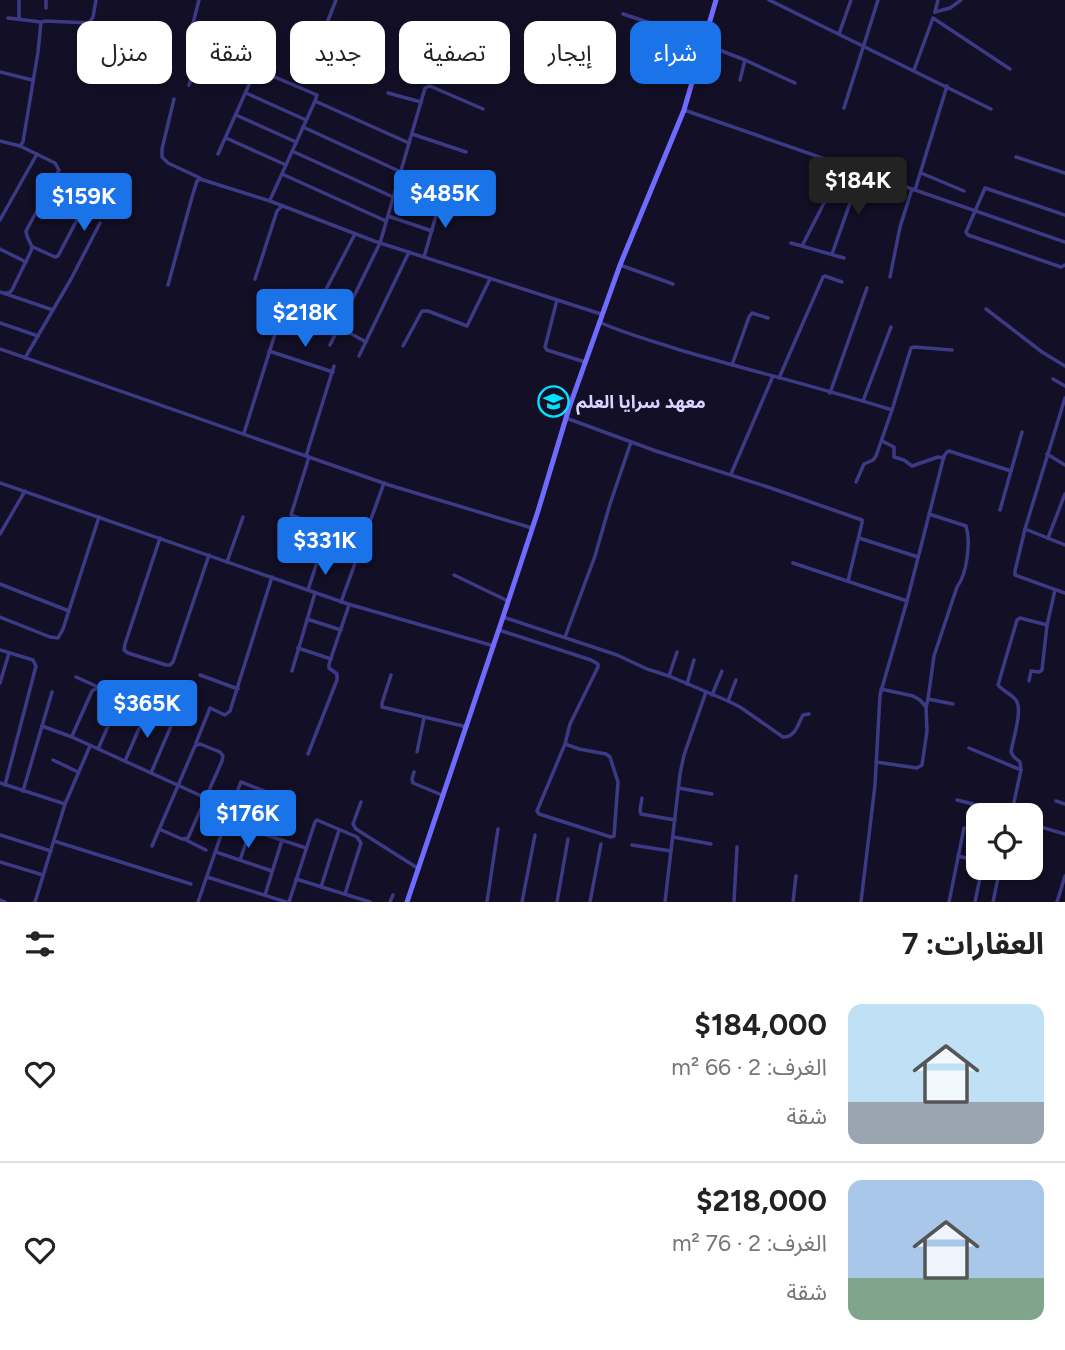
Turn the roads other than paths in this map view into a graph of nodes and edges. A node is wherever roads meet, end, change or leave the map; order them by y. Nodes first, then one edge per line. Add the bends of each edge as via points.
1 (19, 0) edge
2 (46, 0) edge
3 (96, 0) edge
4 (199, 0) edge
5 (336, 0) edge
6 (716, 0) edge
7 (769, 0) edge
8 (851, 0) edge
9 (878, 0) edge
10 (938, 0) edge
11 (961, 0) edge
12 (46, 8) dead end
13 (935, 12) junction
14 (623, 14) dead end
15 (8, 18) dead end
16 (933, 18) junction
17 (19, 19) junction
18 (328, 21) edge
19 (643, 21) edge
20 (710, 21) edge
21 (41, 22) junction
22 (839, 34) junction
23 (863, 45) junction
24 (721, 50) edge
25 (745, 60) junction
26 (1010, 69) dead end
27 (914, 70) junction
28 (0, 72) edge
29 (33, 80) junction
30 (740, 80) dead end
31 (795, 83) dead end
32 (692, 84) edge
33 (189, 85) dead end
34 (947, 86) junction
35 (246, 93) junction
36 (388, 93) dead end
37 (174, 99) dead end
38 (315, 101) junction
39 (421, 102) junction
40 (844, 108) dead end
41 (483, 109) dead end
42 (991, 109) dead end
43 (684, 110) junction
44 (236, 115) junction
45 (306, 120) junction
46 (303, 127) junction
47 (412, 134) junction
48 (226, 138) junction
49 (0, 141) edge
50 (296, 142) junction
51 (409, 143) junction
52 (20, 146) junction
53 (292, 151) junction
54 (466, 152) dead end
55 (37, 154) junction
56 (218, 155) dead end
57 (1016, 157) dead end
58 (286, 165) junction
59 (843, 166) junction
60 (401, 172) junction
61 (861, 172) junction
62 (920, 173) junction
63 (1065, 173) edge
64 (57, 174) junction
65 (282, 174) junction
66 (200, 179) junction
67 (396, 189) junction
68 (914, 189) junction
69 (964, 191) dead end
70 (442, 195) dead end
71 (393, 197) junction
72 (270, 201) junction
73 (440, 204) junction
74 (283, 206) junction
75 (975, 211) junction
76 (1065, 215) edge
77 (387, 219) junction
78 (0, 220) edge
79 (100, 223) dead end
80 (432, 231) junction
81 (355, 234) junction
82 (1065, 242) edge
83 (380, 243) junction
84 (791, 243) dead end
85 (802, 246) junction
86 (33, 247) junction
87 (0, 248) edge
88 (409, 253) junction
89 (832, 254) junction
90 (424, 257) junction
91 (844, 258) dead end
92 (26, 262) junction
93 (620, 265) junction
94 (1065, 265) edge
95 (890, 277) dead end
96 (491, 278) junction
97 (255, 279) dead end
98 (842, 282) dead end
99 (673, 284) dead end
100 (168, 285) dead end
101 (867, 288) dead end
102 (303, 292) dead end
103 (3, 293) edge
104 (558, 300) junction
105 (986, 309) dead end
106 (53, 310) junction
107 (601, 314) junction
108 (768, 318) dead end
109 (599, 322) junction
110 (0, 323) edge
111 (339, 327) junction
112 (891, 327) dead end
113 (275, 334) dead end
114 (38, 336) junction
115 (366, 342) junction
116 (330, 345) dead end
117 (403, 346) dead end
118 (0, 349) edge
119 (952, 350) dead end
120 (269, 351) junction
121 (359, 356) dead end
122 (25, 358) junction
123 (585, 362) junction
124 (732, 365) junction
125 (1065, 366) edge
126 (773, 376) junction
127 (779, 378) junction
128 (1053, 379) dead end
129 (1065, 386) edge
130 (830, 393) junction
131 (1065, 398) edge
132 (863, 401) junction
133 (892, 410) junction
134 (566, 418) junction
135 (1022, 432) dead end
136 (244, 433) junction
137 (882, 441) junction
138 (631, 442) junction
139 (1047, 454) junction
140 (307, 456) junction
141 (944, 458) junction
142 (1065, 465) edge
143 (1011, 471) junction
144 (731, 475) junction
145 (856, 482) dead end
146 (0, 483) edge
147 (384, 483) junction
148 (25, 491) junction
149 (1065, 494) edge
150 (1000, 510) dead end
151 (929, 514) junction
152 (99, 517) junction
153 (243, 517) dead end
154 (532, 528) junction
155 (1025, 529) junction
156 (0, 534) edge
157 (160, 538) junction
158 (859, 538) junction
159 (1048, 538) junction
160 (1065, 545) edge
161 (360, 549) junction
162 (209, 555) junction
163 (319, 556) dead end
164 (918, 558) junction
165 (227, 562) junction
166 (793, 563) dead end
167 (454, 575) dead end
168 (272, 577) junction
169 (848, 581) junction
170 (0, 584) edge
171 (308, 590) junction
172 (1055, 590) junction
173 (315, 593) junction
174 (1065, 593) edge
175 (508, 601) junction
176 (907, 601) junction
177 (341, 602) junction
178 (349, 605) junction
179 (69, 611) junction
180 (0, 617) edge
181 (503, 617) junction
182 (307, 619) junction
183 (1047, 625) junction
184 (499, 630) junction
185 (341, 631) junction
186 (565, 637) junction
187 (494, 646) junction
188 (299, 648) junction
189 (0, 650) edge
190 (677, 652) dead end
191 (9, 653) junction
192 (331, 659) junction
193 (694, 660) dead end
194 (292, 671) dead end
195 (722, 671) dead end
196 (200, 675) dead end
197 (391, 676) dead end
198 (669, 676) junction
199 (76, 677) dead end
200 (736, 680) dead end
201 (1029, 681) dead end
202 (0, 683) edge
203 (687, 684) junction
204 (100, 688) junction
205 (237, 689) junction
206 (881, 689) junction
207 (52, 692) dead end
208 (706, 692) junction
209 (712, 695) junction
210 (120, 699) junction
211 (928, 699) junction
212 (728, 701) junction
213 (953, 704) dead end
214 (926, 707) junction
215 (147, 710) junction
216 (809, 714) dead end
217 (424, 718) junction
218 (42, 726) junction
219 (467, 727) junction
220 (72, 737) junction
221 (565, 744) junction
222 (90, 746) junction
223 (969, 748) dead end
224 (98, 749) junction
225 (194, 749) junction
226 (417, 752) dead end
227 (308, 754) dead end
228 (53, 760) dead end
229 (125, 761) junction
230 (876, 762) junction
231 (1021, 770) junction
232 (78, 772) junction
233 (414, 772) dead end
234 (151, 773) junction
235 (2, 784) edge
236 (178, 785) junction
237 (679, 788) junction
238 (23, 791) junction
239 (712, 794) dead end
240 (444, 796) junction
241 (206, 798) junction
242 (642, 798) dead end
243 (957, 800) dead end
244 (1056, 801) dead end
245 (361, 802) dead end
246 (968, 803) edge
247 (1014, 803) edge
248 (65, 804) junction
249 (1065, 804) edge
250 (230, 809) junction
251 (675, 820) junction
252 (964, 828) dead end
253 (1043, 828) edge
254 (159, 829) junction
255 (498, 829) dead end
256 (250, 830) junction
257 (340, 830) junction
258 (1065, 834) edge
259 (0, 835) edge
260 (535, 835) dead end
261 (673, 837) junction
262 (182, 839) junction
263 (568, 839) dead end
264 (282, 840) junction
265 (54, 841) junction
266 (601, 844) dead end
267 (711, 844) dead end
268 (632, 845) dead end
269 (152, 846) dead end
270 (737, 847) dead end
271 (306, 848) junction
272 (206, 850) dead end
273 (51, 851) junction
274 (671, 851) junction
275 (216, 852) junction
276 (958, 856) junction
277 (966, 858) edge
278 (240, 860) junction
279 (0, 862) edge
280 (419, 869) junction
281 (272, 871) junction
282 (43, 875) junction
283 (796, 876) dead end
284 (1065, 876) edge
285 (207, 877) junction
286 (296, 879) junction
287 (980, 880) edge
288 (998, 880) edge
289 (1064, 883) edge
290 (191, 884) dead end
291 (321, 887) junction
292 (345, 894) junction
293 (265, 895) junction
294 (393, 895) dead end
295 (0, 900) edge
296 (5, 902) edge
297 (34, 902) edge
298 (198, 902) edge
299 (288, 902) edge
300 (370, 902) edge
301 (390, 902) edge
302 (407, 902) edge
303 (487, 902) edge
304 (523, 902) edge
305 (557, 902) edge
306 (590, 902) edge
307 (665, 902) edge
308 (734, 902) edge
309 (793, 902) edge
310 (861, 902) edge
311 (949, 902) edge
312 (975, 902) edge
313 (993, 902) edge
314 (1057, 902) edge

1 - 17 street
2 - 12 street
3 - 21 street via 89,23
4 - 33 street via 190,35
5 - 18 street
6 - 20 main road
7 - 22 street
8 - 22 street
9 - 23 street
10 - 13 street
11 - 13 street
13 - 16 street
14 - 19 street
15 - 17 street
16 - 26 street
16 - 27 street
17 - 21 street
21 - 29 street
22 - 23 street
23 - 27 street
23 - 40 street
24 - 25 street
25 - 30 street
25 - 31 street
27 - 34 street
28 - 29 street
29 - 52 street
32 - 43 main road
34 - 42 street
34 - 62 street
35 - 38 street via 256,69 317,95
35 - 44 street
35 - 45 street
36 - 39 street
37 - 66 street via 162,157
38 - 45 street
38 - 51 street
39 - 41 street via 430,86
39 - 47 street
43 - 59 street
43 - 93 main road
44 - 48 street
44 - 50 street
45 - 46 street
46 - 50 street
46 - 60 street
47 - 51 street
47 - 54 street
48 - 56 street
48 - 58 street
49 - 52 street
50 - 53 street
51 - 60 street
52 - 55 street
53 - 58 street
53 - 71 street
55 - 64 street via 55,163
55 - 78 street
57 - 63 street
58 - 65 street
59 - 61 street
59 - 85 street
60 - 67 street
61 - 68 street
61 - 89 street
62 - 68 street
62 - 69 street
64 - 86 street via 26,231
64 - 86 street via 86,188 90,195 58,256
65 - 72 street
65 - 77 street
66 - 72 street
66 - 100 street
67 - 71 street
67 - 73 street
68 - 75 street
68 - 95 street
70 - 73 street
71 - 77 street
72 - 74 street
73 - 80 street
74 - 81 street
74 - 97 street
75 - 76 street via 985,188
75 - 82 street
75 - 94 street via 968,235
77 - 80 street
77 - 83 street
79 - 106 street
80 - 90 street
81 - 83 street
81 - 102 street via 322,297
83 - 88 street
83 - 111 street
84 - 85 street
85 - 89 street
86 - 92 street
87 - 92 street
88 - 90 street
88 - 115 street
89 - 91 street
90 - 96 street
92 - 103 street via 12,290
93 - 99 street
93 - 107 main road
96 - 104 street
96 - 117 street via 467,326 422,311
98 - 127 street via 823,277
101 - 130 street
103 - 106 street
104 - 107 street
104 - 123 street via 544,347
105 - 125 street
106 - 114 street
107 - 109 main road
108 - 124 street via 752,313
109 - 123 main road
109 - 124 street
110 - 114 street
111 - 115 street
111 - 116 street
112 - 132 street
113 - 120 street
114 - 122 street
115 - 121 street
118 - 122 street
119 - 133 street via 911,348
120 - 136 street
120 - 140 street via 334,369
122 - 136 street
123 - 134 main road
124 - 126 street
126 - 127 street
126 - 144 street
127 - 130 street
128 - 129 street
130 - 132 street
131 - 139 street
132 - 133 street
133 - 137 street
134 - 138 street
134 - 154 main road
135 - 143 street
136 - 140 street
137 - 141 street via 894,447 894,457 912,466
137 - 145 street via 875,459 864,464
138 - 144 street
138 - 186 street
139 - 142 street
139 - 155 street
140 - 147 street
140 - 161 street via 291,515 353,539
141 - 143 street via 949,451
141 - 151 street
143 - 150 street
144 - 158 street via 862,520
146 - 148 street
147 - 154 street
147 - 161 street
148 - 152 street
148 - 156 street
149 - 159 street
151 - 164 street
151 - 211 street via 966,526 968,546 961,582 936,648
152 - 157 street
152 - 179 street
153 - 165 street
154 - 175 main road
155 - 159 street
155 - 172 street via 1014,574
157 - 162 street
157 - 162 street via 125,644 128,653 166,665 173,662
158 - 164 street
158 - 169 street
159 - 160 street
161 - 177 street
162 - 165 street
163 - 171 street
164 - 176 street
165 - 168 street
166 - 169 street
167 - 175 street
168 - 171 street
168 - 205 street
169 - 176 street
170 - 179 street
171 - 173 street
172 - 174 street
172 - 183 street
173 - 177 street
173 - 182 street
175 - 181 main road
176 - 206 street
177 - 178 street
178 - 185 street
178 - 187 street
179 - 180 street via 56,639
181 - 184 main road
181 - 186 street
182 - 185 street
182 - 188 street
183 - 201 street via 1042,670 1031,671
183 - 231 street via 1018,619 999,685 1017,704 1012,751
184 - 187 main road
184 - 221 street via 597,664
185 - 192 street
186 - 198 street
187 - 219 main road
188 - 192 street
188 - 194 street
189 - 191 street
190 - 198 street
191 - 202 street
191 - 235 street via 33,660 36,666
192 - 227 street via 329,668 337,680
193 - 203 street
195 - 209 street
196 - 205 street
197 - 217 street via 381,706
198 - 203 street
199 - 204 street
200 - 212 street
203 - 208 street
204 - 210 street
204 - 220 street via 92,691
205 - 225 street via 228,714 210,708
206 - 214 street via 913,696
206 - 230 street
207 - 218 street
208 - 209 street
208 - 237 street via 684,755
209 - 212 street
210 - 215 street
210 - 224 street
211 - 213 street
211 - 214 street
212 - 216 street via 786,737 792,735 803,715
214 - 230 street via 921,767
215 - 229 street
215 - 234 street via 172,722
217 - 219 street
217 - 226 street
218 - 220 street
218 - 238 street
219 - 240 main road
220 - 222 street
221 - 221 street via 537,811 612,837 618,782 610,757
222 - 224 street
222 - 232 street
223 - 231 street
224 - 229 street
225 - 236 street
225 - 241 street via 201,744 223,755
228 - 232 street
229 - 234 street
230 - 310 street
231 - 247 street
232 - 248 street
233 - 240 street via 413,783
234 - 236 street
235 - 238 street
236 - 241 street
236 - 254 street
237 - 239 street
237 - 251 street
238 - 248 street
240 - 280 main road
241 - 250 street
241 - 262 street via 189,837
242 - 251 street via 641,814
243 - 246 street
244 - 249 street
245 - 280 street via 353,824 356,830
248 - 265 street
250 - 256 street via 241,782 264,791
250 - 275 street
251 - 261 street
252 - 276 street
253 - 258 street
254 - 262 street
254 - 269 street
255 - 303 street
256 - 264 street
256 - 278 street
257 - 271 street via 316,820
257 - 291 street
257 - 292 street via 361,844
259 - 273 street
260 - 304 street
261 - 267 street
261 - 274 street
262 - 272 street
263 - 305 street
264 - 271 street
264 - 281 street
265 - 273 street
265 - 290 street
266 - 306 street
268 - 274 street
270 - 308 street
271 - 286 street
273 - 282 street
274 - 307 street
275 - 278 street
275 - 285 street
276 - 277 street
276 - 311 street
278 - 281 street
279 - 282 street
280 - 302 main road
281 - 293 street
282 - 297 street
283 - 309 street
284 - 289 street
285 - 293 street
285 - 298 street
286 - 291 street
286 - 299 street
287 - 312 street
288 - 313 street
289 - 314 street
291 - 292 street
292 - 300 street
293 - 299 street
294 - 301 street
295 - 296 street

